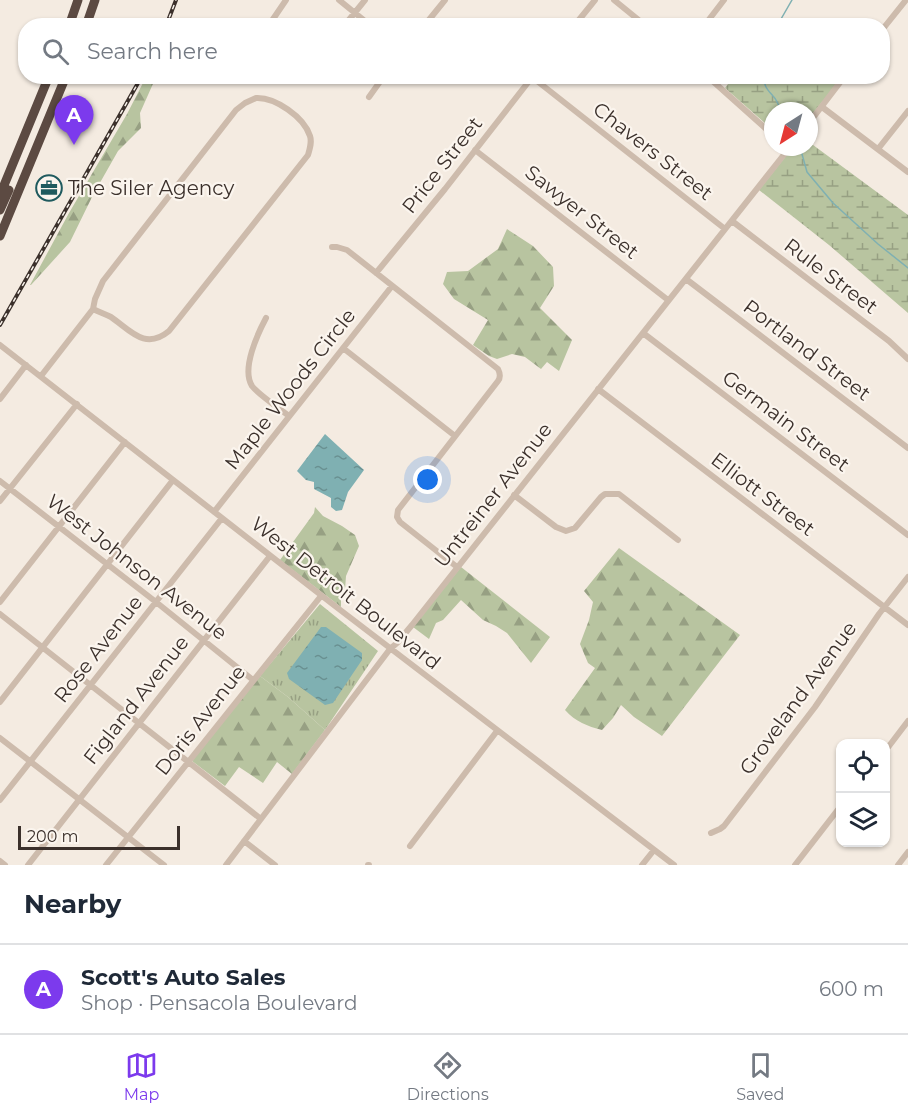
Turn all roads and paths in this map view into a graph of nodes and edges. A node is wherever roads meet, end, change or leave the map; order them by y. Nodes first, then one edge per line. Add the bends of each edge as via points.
1 (78, 0) edge
2 (95, 0) edge
3 (286, 0) edge
4 (339, 0) edge
5 (365, 0) edge
6 (445, 0) edge
7 (595, 0) edge
8 (614, 0) edge
9 (724, 0) edge
10 (906, 0) edge
11 (355, 12) junction
12 (72, 18) edge
13 (89, 18) edge
14 (274, 18) edge
15 (350, 18) edge
16 (362, 18) edge
17 (430, 18) edge
18 (580, 18) edge
19 (636, 18) edge
20 (710, 18) edge
21 (890, 20) edge
22 (46, 84) edge
23 (63, 84) edge
24 (378, 84) edge
25 (527, 84) edge
26 (541, 84) edge
27 (716, 84) edge
28 (839, 84) edge
29 (369, 97) dead end
30 (822, 107) junction
31 (908, 111) edge
32 (818, 112) edge
33 (764, 127) edge
34 (24, 140) junction
35 (878, 149) junction
36 (475, 150) junction
37 (781, 156) edge
38 (908, 172) edge
39 (9, 173) junction
40 (0, 181) edge
41 (0, 195) edge
42 (0, 210) edge
43 (732, 221) junction
44 (725, 229) junction
45 (0, 236) edge
46 (332, 247) dead end
47 (376, 273) junction
48 (686, 279) junction
49 (392, 286) junction
50 (668, 300) junction
51 (93, 309) junction
52 (266, 318) dead end
53 (643, 333) junction
54 (0, 345) edge
55 (343, 348) junction
56 (908, 359) edge
57 (26, 365) junction
58 (41, 376) junction
59 (598, 389) junction
60 (0, 399) edge
61 (77, 404) junction
62 (289, 416) junction
63 (455, 436) junction
64 (124, 442) junction
65 (908, 448) edge
66 (173, 480) junction
67 (0, 481) edge
68 (10, 489) junction
69 (514, 495) junction
70 (0, 501) edge
71 (214, 512) junction
72 (222, 518) junction
73 (59, 526) junction
74 (908, 535) edge
75 (678, 540) dead end
76 (270, 556) junction
77 (107, 564) junction
78 (457, 567) junction
79 (908, 577) edge
80 (321, 596) junction
81 (0, 602) edge
82 (156, 602) junction
83 (885, 607) junction
84 (0, 614) edge
85 (908, 625) edge
86 (204, 640) junction
87 (43, 647) junction
88 (390, 649) junction
89 (253, 680) junction
90 (91, 685) junction
91 (0, 702) edge
92 (908, 721) edge
93 (139, 723) junction
94 (497, 731) junction
95 (0, 738) edge
96 (890, 744) edge
97 (31, 761) junction
98 (188, 761) junction
99 (80, 799) junction
100 (0, 800) edge
101 (836, 812) edge
102 (261, 819) junction
103 (711, 833) dead end
104 (128, 837) junction
105 (244, 841) junction
106 (410, 846) dead end
107 (654, 850) junction
108 (908, 852) edge
109 (0, 861) edge
110 (5, 865) edge
111 (28, 865) edge
112 (106, 865) edge
113 (164, 865) edge
114 (226, 865) edge
115 (275, 865) edge
116 (642, 865) edge
117 (674, 865) edge
118 (795, 865) edge
119 (898, 865) edge

1 - 12 highway
2 - 13 highway
3 - 14 street
4 - 11 street
5 - 11 street
6 - 17 street
7 - 18 street
8 - 19 street
9 - 20 street
10 - 21 street
11 - 15 street
11 - 16 street
22 - 34 highway
23 - 45 highway
24 - 29 street
25 - 36 street, Price Street
26 - 44 street, Chavers Street
27 - 33 street
28 - 30 street
30 - 32 street
30 - 35 street
31 - 35 street
34 - 39 highway
34 - 42 highway via 26,150
35 - 38 street
36 - 47 street, Price Street
36 - 50 street, Sawyer Street
37 - 43 street, Untreiner Avenue
39 - 40 highway
39 - 41 highway
43 - 44 street, Untreiner Avenue
43 - 56 street, Rule Street
44 - 48 street, Untreiner Avenue
46 - 47 street via 347,250
47 - 49 street
48 - 50 street, Untreiner Avenue
48 - 65 street, Portland Street
49 - 55 street, Maple Woods Circle
49 - 63 street via 500,372 498,381
50 - 53 street, Untreiner Avenue
51 - 51 street via 141,339 158,338 169,331 308,155 311,139 300,120 267,99 256,98 239,107 103,281
51 - 58 street
52 - 62 street via 250,358 248,375 256,390
53 - 59 street, Untreiner Avenue
53 - 74 street, Germain Street
54 - 57 street, West Detroit Boulevard
55 - 62 street, Maple Woods Circle
55 - 63 street
57 - 58 street, West Detroit Boulevard
57 - 60 street
58 - 61 street, West Detroit Boulevard
59 - 69 street, Untreiner Avenue
59 - 83 street, Elliott Street
61 - 64 street, West Detroit Boulevard
61 - 68 street
62 - 71 street, Maple Woods Circle
63 - 78 street via 397,514 400,522
64 - 66 street, West Detroit Boulevard
64 - 73 street
66 - 71 street, West Detroit Boulevard
66 - 77 street
67 - 68 street, West Johnson Avenue
68 - 70 street
68 - 73 street, West Johnson Avenue
69 - 75 street via 566,531 575,528 605,494 619,494
69 - 78 street, Untreiner Avenue
71 - 72 street, West Detroit Boulevard
72 - 76 street, West Detroit Boulevard
72 - 82 street, Rose Avenue
73 - 77 street, West Johnson Avenue
73 - 81 street
76 - 80 street, West Detroit Boulevard
76 - 86 street, Figland Avenue
77 - 82 street, West Johnson Avenue
77 - 87 street
78 - 88 street, Untreiner Avenue
79 - 83 street, Groveland Avenue
80 - 88 street, West Detroit Boulevard
80 - 89 street, Doris Avenue
82 - 86 street, West Johnson Avenue
82 - 90 street, Rose Avenue
83 - 85 street, Elliott Street
83 - 103 street, Groveland Avenue via 824,696 745,799 724,826
84 - 87 street
86 - 89 street, West Johnson Avenue
86 - 93 street, Figland Avenue
87 - 90 street
87 - 91 street
88 - 94 street, West Detroit Boulevard
88 - 102 street, Untreiner Avenue
89 - 98 street, Doris Avenue
90 - 93 street
90 - 97 street, Rose Avenue
92 - 96 street
93 - 98 street
93 - 99 street, Figland Avenue
94 - 106 street
94 - 107 street, West Detroit Boulevard
95 - 97 street
97 - 99 street
97 - 100 street, Rose Avenue
98 - 102 street
98 - 104 street, Doris Avenue
99 - 104 street
99 - 111 street, Figland Avenue
101 - 118 street
102 - 105 street, Untreiner Avenue
104 - 112 street, Doris Avenue
104 - 113 street
105 - 114 street, Untreiner Avenue
105 - 115 street
107 - 116 street
107 - 117 street, West Detroit Boulevard
108 - 119 street
109 - 110 street

